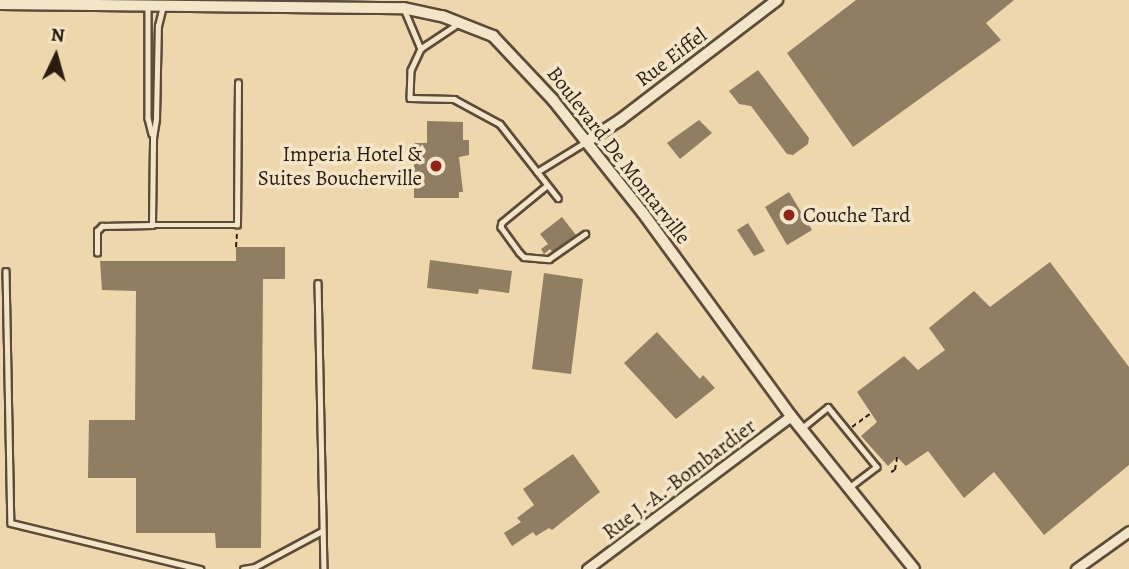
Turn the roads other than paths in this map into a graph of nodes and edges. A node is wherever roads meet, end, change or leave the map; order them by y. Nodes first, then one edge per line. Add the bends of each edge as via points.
1 (777, 0) edge
2 (115, 2) edge
3 (148, 2) edge
4 (163, 2) edge
5 (201, 3) edge
6 (0, 4) edge
7 (403, 8) junction
8 (459, 23) junction
9 (421, 49) junction
10 (238, 83) dead end
11 (153, 138) junction
12 (586, 142) junction
13 (537, 172) junction
14 (547, 186) junction
15 (558, 198) dead end
16 (152, 225) junction
17 (585, 234) dead end
18 (97, 253) dead end
19 (6, 271) dead end
20 (318, 283) dead end
21 (791, 416) junction
22 (802, 429) junction
23 (849, 488) junction
24 (321, 531) junction
25 (1129, 531) edge
26 (200, 569) edge
27 (243, 569) edge
28 (324, 569) edge
29 (587, 569) edge
30 (914, 569) edge
31 (1076, 569) edge

1 - 12 street, Rue Eiffel
2 - 3 street, Boulevard De Montarville
2 - 6 street, Boulevard De Montarville
3 - 4 street, Boulevard De Montarville
3 - 11 lane via 148,118
4 - 5 street, Boulevard De Montarville
4 - 11 lane
5 - 7 street, Boulevard De Montarville
7 - 8 street, Boulevard De Montarville
7 - 9 lane
8 - 9 lane
8 - 12 street, Boulevard De Montarville via 494,36
9 - 13 lane via 411,70 410,98 454,99 485,115 500,124
10 - 16 lane via 237,225
11 - 16 lane
12 - 13 lane
12 - 21 street, Boulevard De Montarville
13 - 14 lane
14 - 15 lane
14 - 17 lane via 502,223 519,252 524,257 549,259
16 - 18 lane via 102,226 97,231
19 - 26 lane via 12,523
20 - 24 lane
21 - 22 street, Boulevard De Montarville
21 - 29 street, Rue J.-A.-Bombardier
22 - 23 street, Boulevard De Montarville
22 - 23 lane via 828,407 877,467
23 - 30 street, Boulevard De Montarville
24 - 27 lane
24 - 28 lane
25 - 31 street

